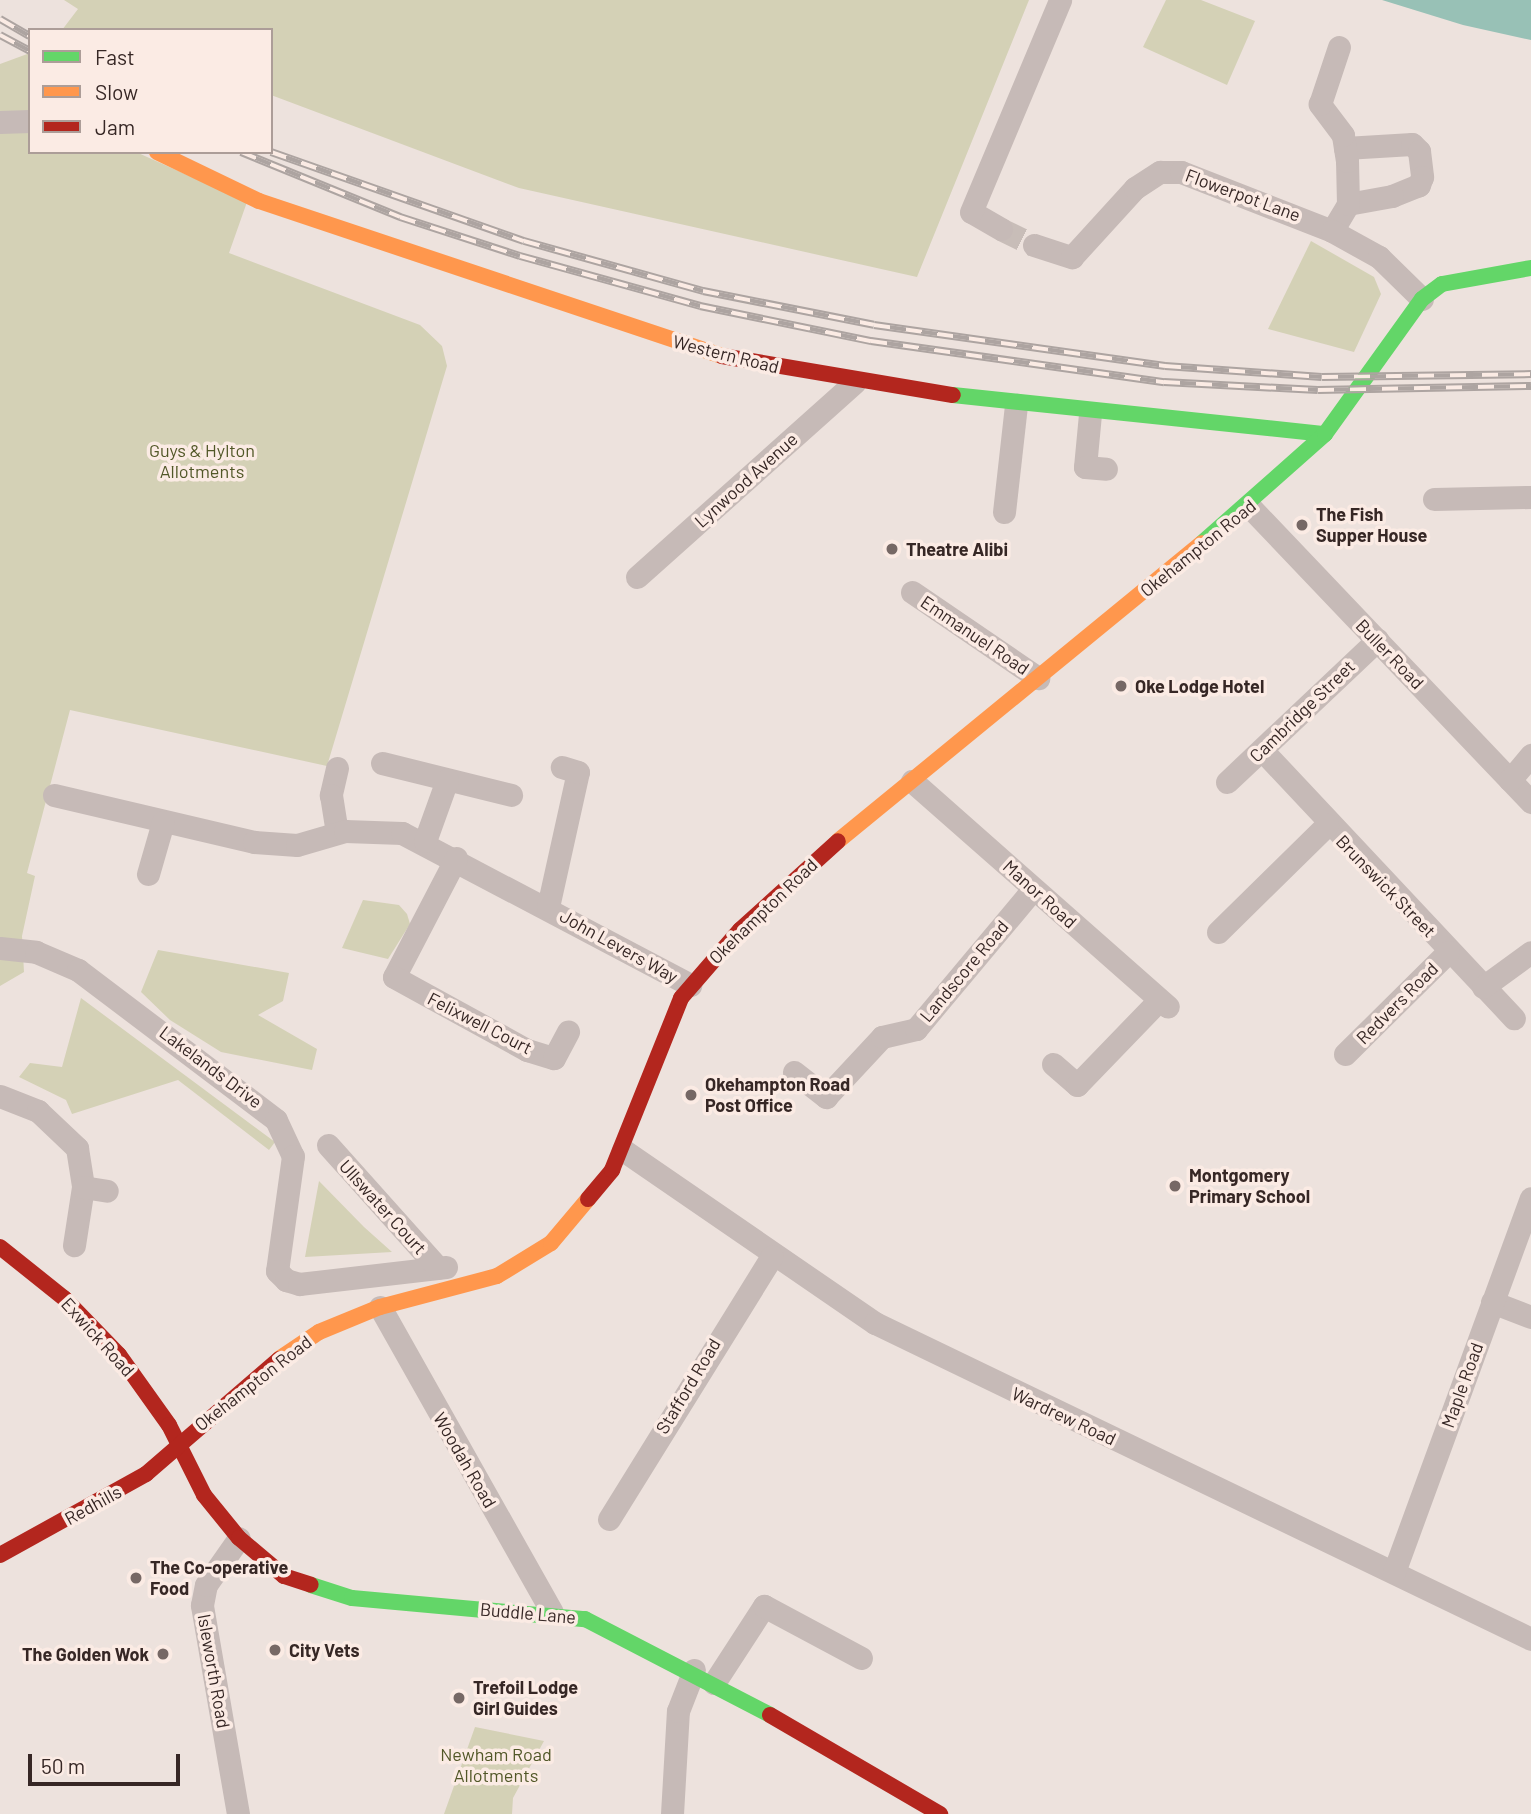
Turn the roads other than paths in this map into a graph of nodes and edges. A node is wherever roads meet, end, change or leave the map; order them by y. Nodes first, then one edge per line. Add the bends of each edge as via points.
1 (1065, 7) edge
2 (1339, 47) dead end
3 (28, 121) edge
4 (0, 122) edge
5 (1345, 148) junction
6 (161, 154) edge
7 (1348, 204) junction
8 (1001, 229) tunnel mouth
9 (1332, 231) junction
10 (1034, 245) tunnel mouth
11 (1531, 268) edge
12 (1422, 299) junction
13 (854, 383) junction
14 (1016, 405) junction
15 (1090, 414) junction
16 (1325, 433) junction
17 (1106, 468) dead end
18 (1531, 497) edge
19 (1434, 499) dead end
20 (1249, 506) junction
21 (1004, 512) dead end
22 (637, 578) dead end
23 (912, 592) dead end
24 (1377, 640) junction
25 (1038, 678) junction
26 (1262, 750) junction
27 (1531, 755) edge
28 (382, 763) dead end
29 (562, 767) dead end
30 (337, 768) dead end
31 (447, 780) junction
32 (1510, 780) junction
33 (912, 781) junction
34 (1227, 782) dead end
35 (54, 795) dead end
36 (512, 795) dead end
37 (1531, 803) edge
38 (163, 822) junction
39 (1327, 825) junction
40 (337, 833) junction
41 (425, 841) junction
42 (456, 858) junction
43 (148, 874) dead end
44 (1033, 889) junction
45 (548, 907) junction
46 (1218, 932) dead end
47 (0, 948) edge
48 (1448, 952) junction
49 (1531, 952) edge
50 (690, 985) junction
51 (1483, 987) junction
52 (1514, 1018) dead end
53 (568, 1032) dead end
54 (1345, 1054) dead end
55 (1053, 1064) dead end
56 (794, 1072) dead end
57 (0, 1096) edge
58 (328, 1146) dead end
59 (623, 1150) junction
60 (83, 1187) junction
61 (107, 1191) dead end
62 (1531, 1198) edge
63 (74, 1245) dead end
64 (0, 1247) edge
65 (772, 1256) junction
66 (442, 1267) joint
67 (1492, 1302) junction
68 (380, 1307) junction
69 (1531, 1317) edge
70 (178, 1443) junction
71 (609, 1519) dead end
72 (239, 1538) junction
73 (0, 1555) edge
74 (1394, 1572) junction
75 (552, 1612) junction
76 (1531, 1639) edge
77 (861, 1658) dead end
78 (694, 1671) junction
79 (714, 1683) junction
80 (238, 1814) edge
81 (672, 1814) edge
82 (940, 1814) edge

1 - 8 street via 971,212
2 - 5 street via 1320,104
3 - 4 street
5 - 7 street
5 - 7 street via 1412,144 1419,151 1422,177 1419,186 1392,196
6 - 13 street, Western Road via 259,201 516,291 734,360
7 - 9 street
9 - 10 street, Flowerpot Lane via 1203,179 1168,172 1126,195 1080,253 1066,258
9 - 12 street, Flowerpot Lane via 1379,257
11 - 12 street via 1442,284
12 - 16 street, Okehampton Road
13 - 14 street, Western Road
13 - 22 street, Lynwood Avenue
14 - 15 street, Western Road
14 - 21 street
15 - 16 street, Western Road
15 - 17 street via 1085,467
16 - 20 street, Okehampton Road
18 - 19 street
20 - 24 street, Buller Road
20 - 25 street, Okehampton Road
23 - 25 street, Emmanuel Road
24 - 26 street, Cambridge Street
24 - 32 street, Buller Road
25 - 33 street, Okehampton Road
26 - 34 street, Cambridge Street
26 - 39 street, Brunswick Street
27 - 32 street
28 - 31 street
29 - 45 street, John Levers Way via 578,772
30 - 40 street via 331,795
31 - 36 street
31 - 41 street
32 - 37 street, Buller Road
33 - 44 street, Manor Road
33 - 50 street, Okehampton Road via 740,930
35 - 38 street, John Levers Way
38 - 40 street, John Levers Way via 254,842 297,845
38 - 43 street
39 - 46 street
39 - 48 street, Brunswick Street
40 - 41 street, John Levers Way via 389,831
41 - 42 street, John Levers Way
42 - 45 street, John Levers Way
42 - 53 street, Felixwell Court via 394,977 554,1058
44 - 55 street, Manor Road via 1163,1003 1077,1085
44 - 56 street, Landscore Road via 916,1030 882,1037 826,1097
45 - 50 street, John Levers Way
47 - 66 street, Lakelands Drive via 36,952 78,970 276,1120 293,1156 277,1271 286,1280 299,1284
48 - 51 street, Brunswick Street
48 - 54 street, Redvers Road
49 - 51 street
50 - 59 street, Okehampton Road via 673,1013
51 - 52 street, Brunswick Street
57 - 60 street via 38,1111 61,1129 81,1157
58 - 66 street, Ullswater Court
59 - 65 street, Wardrew Road
59 - 68 street, Okehampton Road via 584,1209 533,1257 469,1285
60 - 61 street
60 - 63 street
62 - 67 street, Maple Road
64 - 70 street, Exwick Road via 64,1298 119,1355
65 - 71 street, Stafford Road
65 - 74 street, Wardrew Road via 941,1358
67 - 69 street
67 - 74 street, Maple Road
68 - 70 street, Okehampton Road via 284,1354
68 - 75 street, Woodah Road
70 - 72 street, Buddle Lane via 189,1471
70 - 73 street, Redhills via 132,1484
72 - 75 street, Buddle Lane via 284,1576 340,1596
72 - 80 street, Isleworth Road via 202,1594
74 - 76 street, Wardrew Road
75 - 78 street, Buddle Lane via 585,1619
77 - 79 street via 764,1606
78 - 79 street, Buddle Lane
78 - 81 street via 678,1712
79 - 82 street, Buddle Lane

